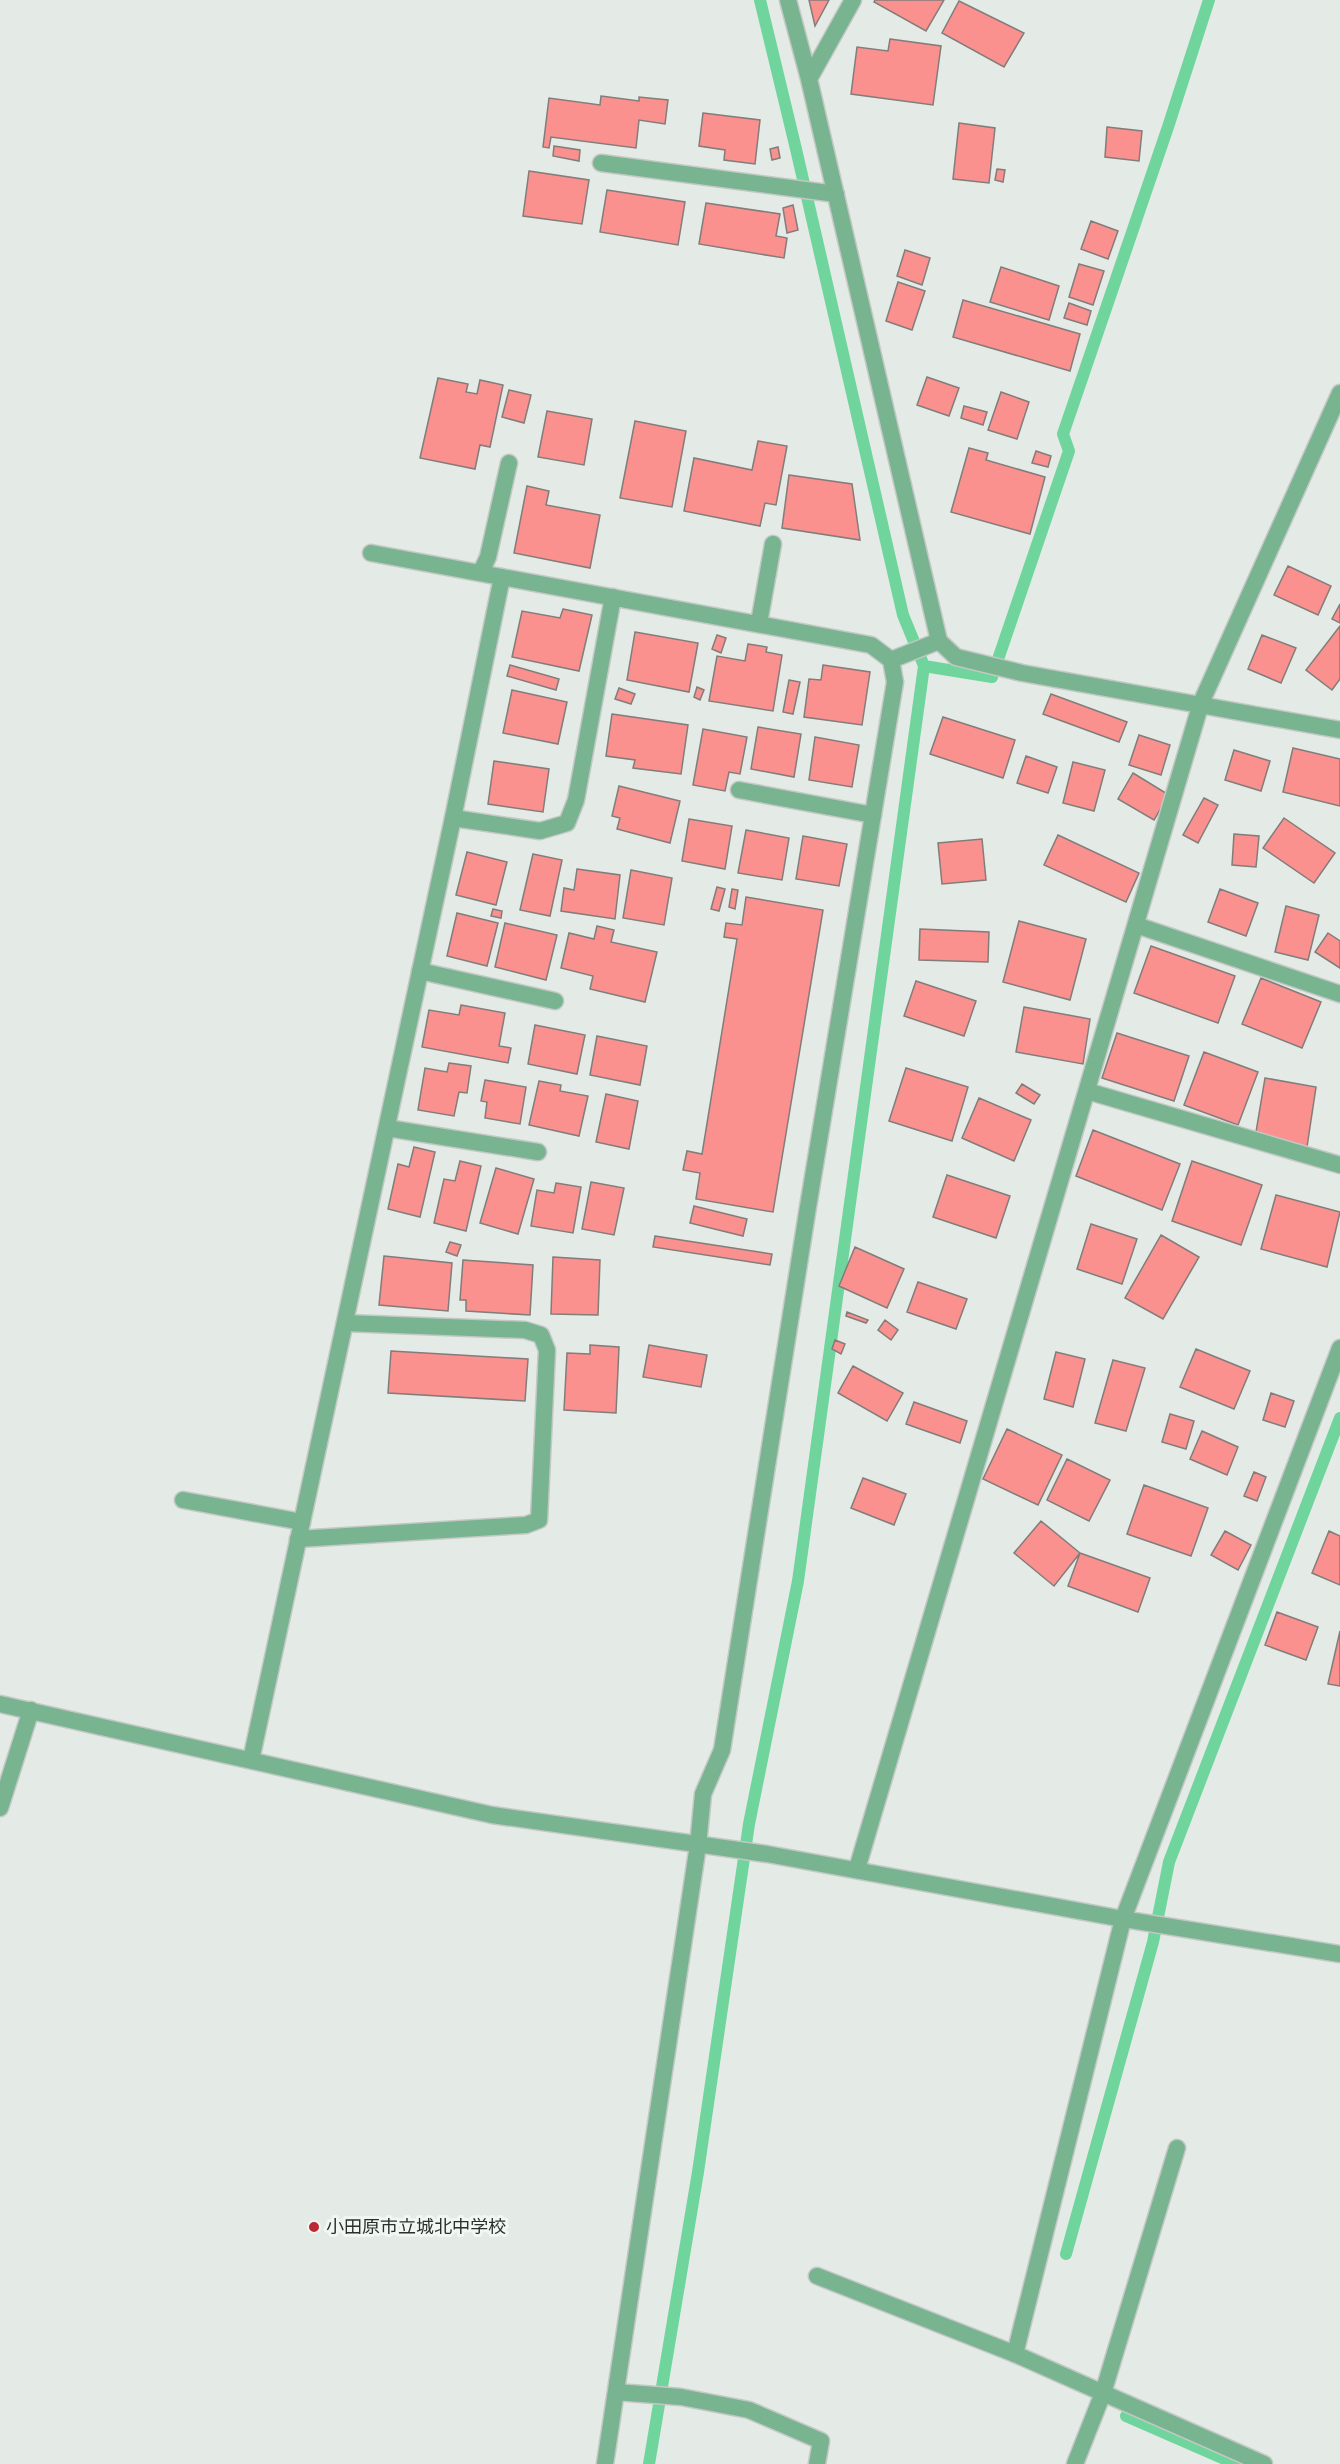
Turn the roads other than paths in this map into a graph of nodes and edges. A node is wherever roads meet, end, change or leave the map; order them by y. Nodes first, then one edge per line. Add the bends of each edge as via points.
1 (788, 0) edge
2 (853, 0) edge
3 (809, 79) junction
4 (601, 163) dead end
5 (835, 194) junction
6 (1340, 393) edge
7 (509, 464) dead end
8 (773, 544) dead end
9 (371, 553) dead end
10 (481, 572) junction
11 (502, 577) junction
12 (613, 597) junction
13 (759, 623) junction
14 (938, 642) junction
15 (892, 660) junction
16 (1201, 704) junction
17 (1340, 730) edge
18 (739, 790) dead end
19 (873, 815) junction
20 (453, 818) junction
21 (1137, 925) junction
22 (420, 971) junction
23 (1340, 994) edge
24 (555, 1001) dead end
25 (1087, 1091) junction
26 (387, 1128) junction
27 (538, 1152) dead end
28 (1340, 1165) edge
29 (345, 1323) junction
30 (1340, 1348) edge
31 (183, 1500) dead end
32 (302, 1522) junction
33 (298, 1539) junction
34 (0, 1704) edge
35 (31, 1710) junction
36 (251, 1760) junction
37 (0, 1808) edge
38 (698, 1845) junction
39 (857, 1869) junction
40 (1123, 1919) junction
41 (1340, 1954) edge
42 (1177, 2148) dead end
43 (817, 2276) dead end
44 (1015, 2354) junction
45 (616, 2392) junction
46 (1103, 2393) junction
47 (605, 2464) edge
48 (816, 2464) edge
49 (1075, 2464) edge
50 (1264, 2464) edge

1 - 3 street
2 - 3 street
3 - 5 street
4 - 5 street
5 - 14 street
6 - 16 street
7 - 10 street via 488,557
8 - 13 street
9 - 10 street
10 - 11 street
11 - 12 street
11 - 20 street
12 - 13 street
12 - 20 street via 576,800 567,823 540,831
13 - 15 street via 871,645
14 - 15 street
14 - 16 street via 956,657 1022,673
15 - 19 street via 896,682
16 - 17 street
16 - 21 street
18 - 19 street
19 - 38 street via 722,1750 703,1794
20 - 22 street
21 - 23 street
21 - 25 street
22 - 24 street
22 - 26 street
25 - 28 street
25 - 39 street
26 - 27 street
26 - 29 street
29 - 32 street
29 - 33 street via 525,1330 541,1335 547,1350 539,1520 526,1525
30 - 40 street
31 - 32 street
32 - 33 street
33 - 36 street
34 - 35 street
35 - 36 street
35 - 37 street
36 - 38 street via 492,1815
38 - 39 street
38 - 45 street
39 - 40 street
40 - 41 street
40 - 44 street
42 - 46 street
43 - 44 street
44 - 46 street
45 - 47 street
45 - 48 street via 681,2397 749,2410 821,2441
46 - 49 street
46 - 50 street

